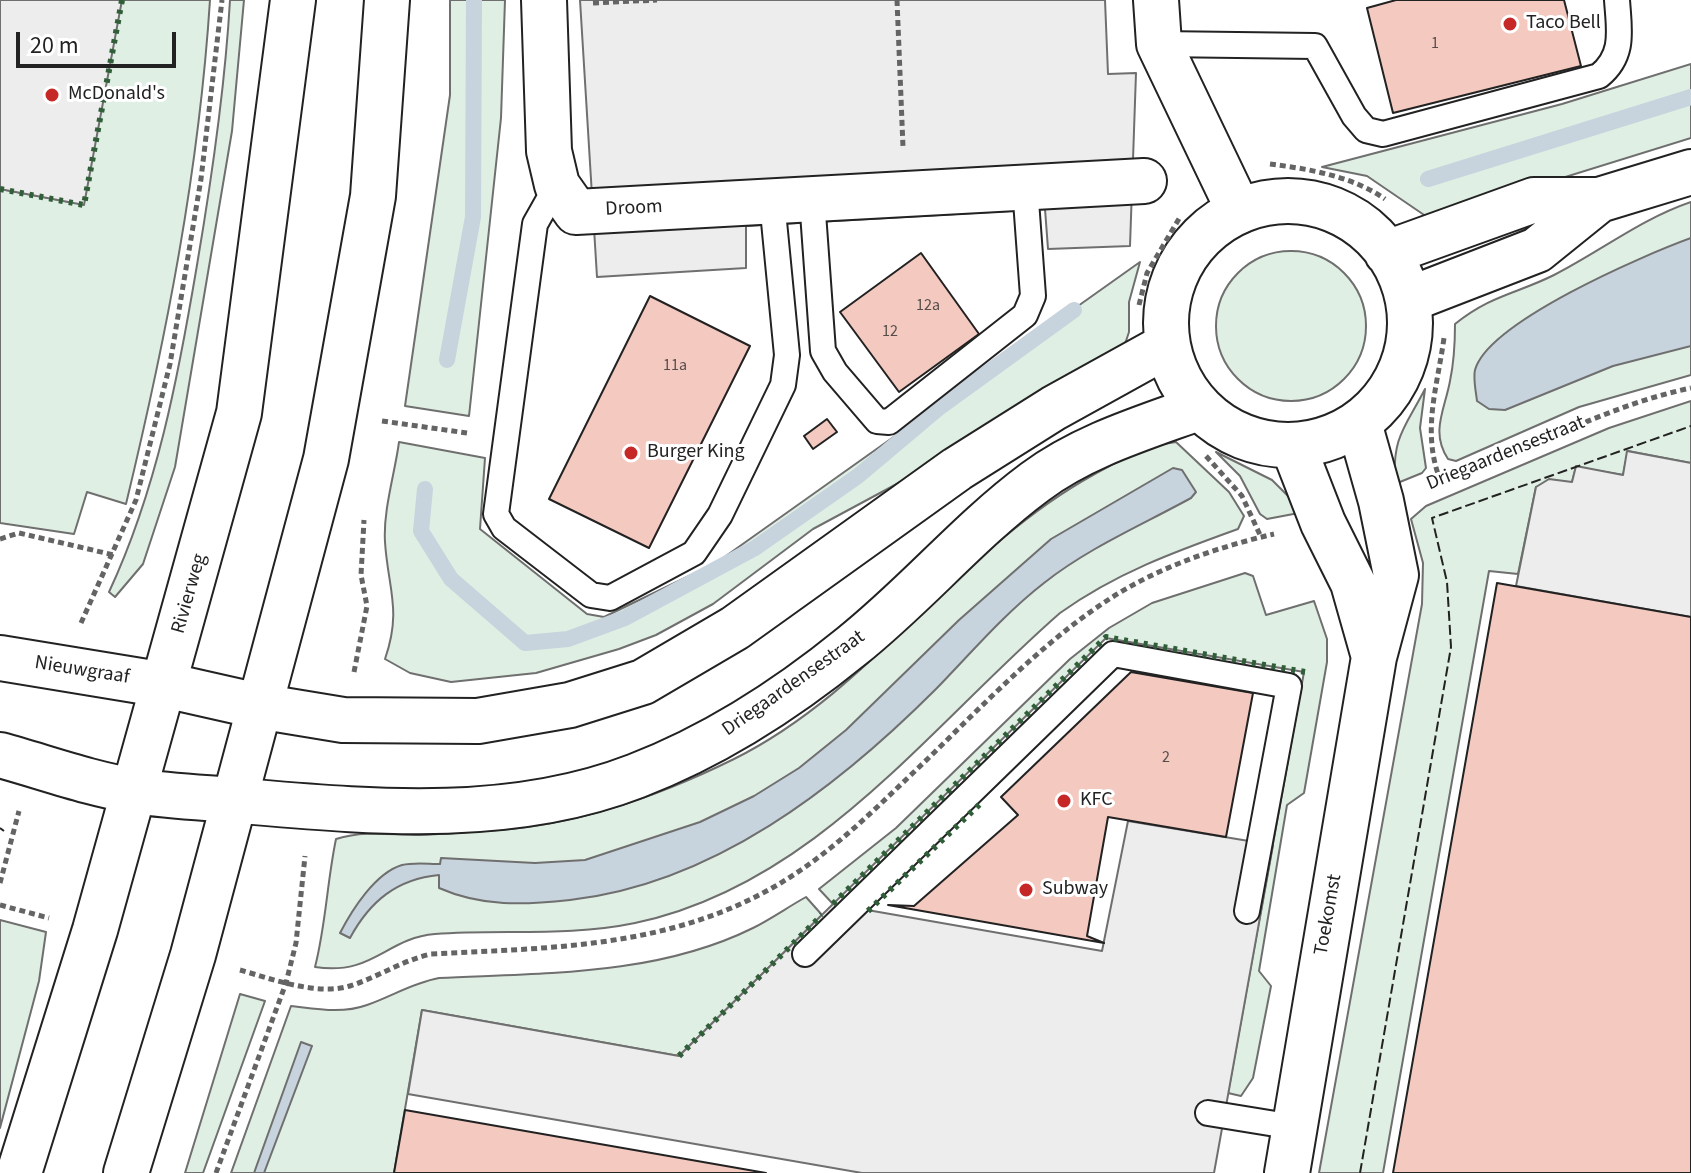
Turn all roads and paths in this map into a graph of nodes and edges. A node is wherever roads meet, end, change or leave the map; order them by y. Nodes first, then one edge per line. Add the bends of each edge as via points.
1 (222, 0) edge
2 (293, 0) edge
3 (387, 0) edge
4 (657, 0) edge
5 (897, 0) edge
6 (1156, 0) edge
7 (1617, 0) edge
8 (544, 2) edge
9 (1159, 44) junction
10 (1691, 172) edge
11 (1144, 181) dead end
12 (557, 185) junction
13 (1025, 187) junction
14 (905, 194) junction
15 (792, 200) junction
16 (1599, 200) junction
17 (1239, 211) junction
18 (1387, 253) junction
19 (1408, 300) junction
20 (1166, 346) junction
21 (1691, 388) edge
22 (1198, 408) junction
23 (1359, 423) junction
24 (1293, 446) junction
25 (1381, 501) junction
26 (0, 539) edge
27 (1374, 657) junction
28 (0, 658) edge
29 (165, 685) junction
30 (258, 706) junction
31 (933, 754) dead end
32 (0, 755) edge
33 (134, 791) junction
34 (233, 800) junction
35 (1247, 911) dead end
36 (805, 954) dead end
37 (286, 983) dead end
38 (1208, 1113) dead end
39 (1294, 1127) junction
40 (19, 1173) edge
41 (126, 1173) edge
42 (1287, 1173) edge

1 - 26 path via 201,179 170,364 136,500 114,555 19,533
2 - 29 street, Rivierweg via 239,413
3 - 30 street via 373,196 326,459
4 - 8 path
5 - 14 path
6 - 9 street
7 - 9 lane via 1620,49 1612,66 1599,76 1383,134 1366,130 1354,116 1315,46
8 - 12 street via 549,151
9 - 17 street
10 - 16 street
11 - 13 street, Droom
12 - 15 street, Droom via 576,212
12 - 15 lane via 535,224 496,514 504,528 591,595 610,598 694,553 720,515 783,385
13 - 14 street, Droom
13 - 15 lane via 1033,296 1025,315 889,422 877,421 823,351
14 - 15 street, Droom
16 - 18 street via 1534,200
16 - 19 street via 1537,250
17 - 18 street via 1282,200 1317,203 1350,216
17 - 20 street via 1191,247 1174,278 1165,311
18 - 19 street
19 - 23 street via 1410,334 1401,369 1384,399
20 - 22 street
20 - 30 street via 969,462 735,628 643,682 570,705 478,721 343,720
21 - 25 path, Driegaardensestraat via 1621,409
22 - 24 street via 1226,429 1259,442
22 - 34 street, Driegaardensestraat via 1113,438 1037,480 849,649 729,733 636,776 567,797 440,813
23 - 24 street via 1327,439
23 - 25 street, Toekomst
24 - 27 street, Toekomst via 1353,583
25 - 27 street, Toekomst via 1396,575
27 - 39 street, Toekomst
28 - 29 street, Nieuwgraaf
29 - 30 street, Nieuwgraaf
29 - 33 street, Rivierweg
30 - 34 street
31 - 37 path via 843,841 810,865 770,890 680,928 590,945 431,954 348,987
32 - 33 street
33 - 34 street, Driegaardensestraat
33 - 40 street, Rivierweg
34 - 41 street
35 - 36 lane via 1289,686 1113,654
38 - 39 lane
39 - 42 street, Toekomst

